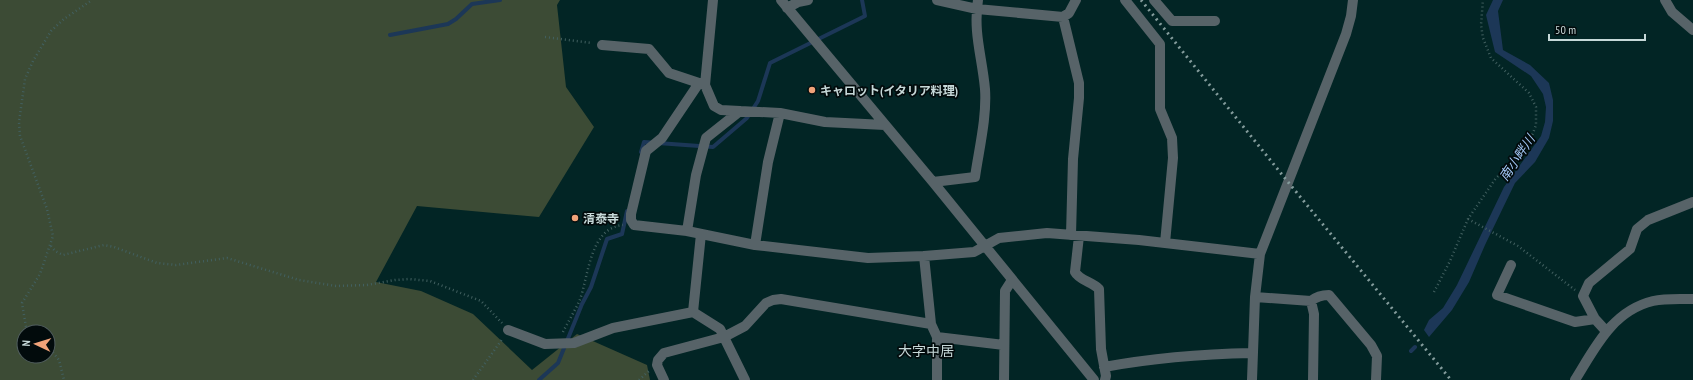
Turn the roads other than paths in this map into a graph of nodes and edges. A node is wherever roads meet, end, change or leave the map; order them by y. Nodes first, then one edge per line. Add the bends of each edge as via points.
1 (713, 0) edge
2 (781, 0) edge
3 (808, 0) edge
4 (937, 0) edge
5 (1076, 0) edge
6 (1126, 0) edge
7 (1154, 0) edge
8 (1353, 0) edge
9 (1665, 0) edge
10 (977, 4) edge
11 (787, 8) junction
12 (1062, 17) junction
13 (1215, 21) dead end
14 (1693, 30) edge
15 (602, 45) road end
16 (702, 84) junction
17 (740, 111) junction
18 (780, 113) junction
19 (885, 125) junction
20 (933, 182) junction
21 (1693, 202) edge
22 (687, 231) junction
23 (701, 234) junction
24 (1075, 236) junction
25 (1165, 243) junction
26 (755, 245) junction
27 (985, 246) junction
28 (1260, 254) junction
29 (924, 256) junction
30 (1511, 265) dead end
31 (1012, 280) junction
32 (1255, 297) junction
33 (1693, 299) edge
34 (1311, 301) junction
35 (693, 312) junction
36 (1595, 319) junction
37 (931, 324) junction
38 (508, 330) road end
39 (1606, 330) junction
40 (724, 337) junction
41 (936, 337) junction
42 (1004, 345) junction
43 (1252, 353) junction
44 (1104, 367) junction
45 (664, 380) edge
46 (745, 380) edge
47 (937, 380) edge
48 (1004, 380) edge
49 (1094, 380) edge
50 (1104, 380) edge
51 (1252, 380) edge
52 (1313, 380) edge
53 (1376, 380) edge
54 (1575, 380) edge

1 - 16 street
2 - 11 street
3 - 11 street
4 - 10 street
5 - 12 street via 1069,13
6 - 25 street via 1160,44 1160,109 1172,138 1173,158
7 - 13 street via 1172,21
8 - 28 street via 1346,34
9 - 14 street via 1672,12
10 - 12 street
10 - 20 street via 976,34 985,90 975,177
11 - 19 street
12 - 24 street via 1079,83 1080,98 1073,159
15 - 16 street via 649,49 669,73
16 - 17 street via 714,106 721,110
16 - 22 street via 662,138 646,151 631,214 634,224
17 - 18 street
17 - 22 street via 706,138 696,175
18 - 19 street via 825,122
18 - 26 street via 768,162
19 - 20 street
20 - 27 street
21 - 36 street via 1648,220 1637,229 1630,248 1589,283 1583,296
22 - 23 street
23 - 26 street
23 - 35 street
24 - 25 street
24 - 27 street via 1047,233 999,238
24 - 44 street via 1075,272 1077,276 1099,288
25 - 28 street
26 - 29 street via 868,258
27 - 29 street via 974,252
27 - 31 street
28 - 32 street
29 - 37 street
30 - 36 street via 1497,295 1575,322
31 - 42 street via 1005,291
31 - 49 street
32 - 34 street
32 - 43 street
33 - 39 street via 1664,299 1641,305
34 - 52 street via 1314,314
34 - 53 street via 1322,295 1329,295 1372,345 1377,356
35 - 38 street via 613,328 574,343 545,344
35 - 40 street via 720,329
36 - 39 street
37 - 40 street via 781,299 772,300 760,308 745,326
37 - 41 street
39 - 54 street
40 - 45 street via 664,353 657,365
40 - 46 street
41 - 42 street
41 - 47 street
42 - 48 street
43 - 44 street via 1178,356
43 - 51 street
44 - 50 street

